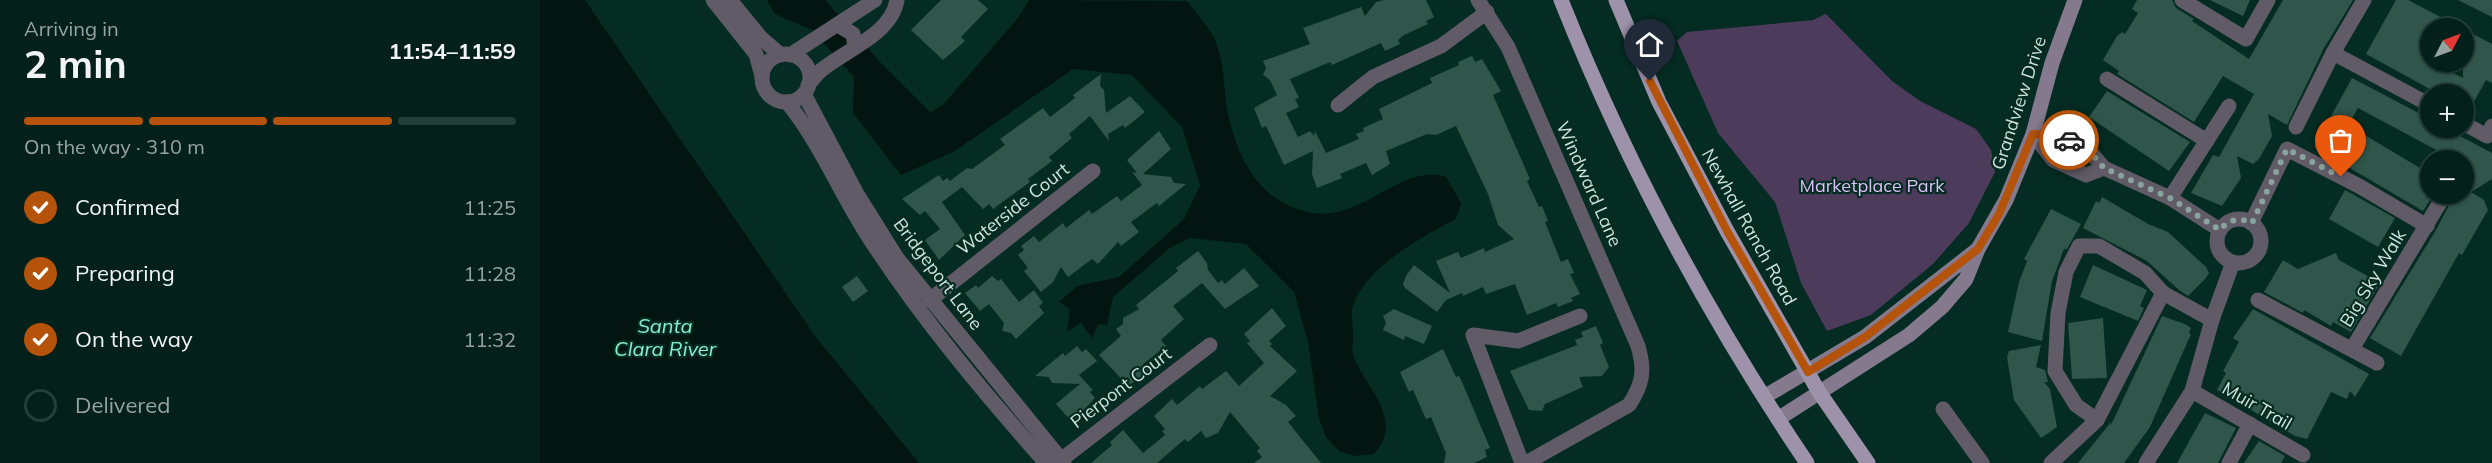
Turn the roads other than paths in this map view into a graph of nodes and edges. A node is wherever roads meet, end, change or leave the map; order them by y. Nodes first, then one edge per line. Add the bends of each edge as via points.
1 (713, 0) edge
2 (729, 0) edge
3 (875, 0) edge
4 (897, 0) edge
5 (1561, 0) edge
6 (1616, 0) edge
7 (2075, 0) edge
8 (2182, 0) edge
9 (2268, 0) edge
10 (2364, 0) edge
11 (1482, 6) edge
12 (838, 25) junction
13 (855, 47) junction
14 (2332, 53) junction
15 (785, 55) junction
16 (762, 76) junction
17 (2107, 79) dead end
18 (806, 90) junction
19 (2420, 100) edge
20 (787, 102) junction
21 (1338, 105) dead end
22 (2229, 106) dead end
23 (2492, 126) edge
24 (2296, 127) dead end
25 (2474, 129) edge
26 (2033, 134) junction
27 (2206, 141) junction
28 (2104, 168) junction
29 (1093, 171) dead end
30 (2170, 198) junction
31 (2439, 204) edge
32 (2252, 223) junction
33 (2427, 226) junction
34 (2220, 230) junction
35 (1978, 249) junction
36 (2233, 262) junction
37 (2163, 293) junction
38 (930, 300) junction
39 (2258, 300) dead end
40 (1580, 316) dead end
41 (2212, 320) junction
42 (1210, 345) dead end
43 (2352, 349) junction
44 (2377, 363) dead end
45 (1808, 372) junction
46 (2192, 391) junction
47 (1820, 392) junction
48 (1764, 397) junction
49 (1943, 409) dead end
50 (1778, 419) junction
51 (2097, 420) junction
52 (2250, 424) junction
53 (2303, 455) dead end
54 (1057, 462) edge
55 (1524, 463) edge
56 (1807, 463) edge
57 (1868, 463) edge
58 (1982, 463) edge
59 (2050, 463) edge
60 (2146, 463) edge
61 (2229, 463) edge

1 - 16 street, Bridgeport Lane via 756,54
2 - 15 street, Bridgeport Lane via 760,38
3 - 12 street
4 - 13 street via 895,12
5 - 48 main road via 1599,94 1658,215
6 - 45 main road, Newhall Ranch Road via 1659,102
7 - 26 street, Grandview Drive via 2052,63
8 - 9 street via 2246,39
10 - 14 street
11 - 21 street via 1441,46 1373,77
11 - 55 street, Windward Lane via 1508,47 1644,364 1639,391 1629,405
12 - 13 street via 853,34
12 - 15 street
13 - 18 street via 829,64
14 - 19 street
14 - 24 street
15 - 16 street via 768,62
15 - 18 street, Bridgeport Lane via 808,69
16 - 20 street, Bridgeport Lane via 762,84 772,98
17 - 27 street
18 - 20 street
18 - 38 street, Bridgeport Lane via 857,194 897,258
20 - 54 street, Bridgeport Lane via 804,122 871,240 979,384
22 - 27 street
23 - 25 street via 2487,136
26 - 28 street via 2061,136 2087,148
26 - 28 street via 2053,160 2061,164 2086,175
26 - 35 street, Grandview Drive via 2002,207
27 - 30 street
28 - 30 street
29 - 38 street, Waterside Court
30 - 34 street
31 - 33 street, Big Sky Walk
32 - 33 street, Big Sky Walk via 2287,149
32 - 34 street via 2238,219
32 - 36 street via 2260,234 2260,248 2253,259
33 - 43 street, Big Sky Walk
34 - 36 street via 2219,249
35 - 45 street, Grandview Drive via 1865,337
35 - 47 street, Grandview Drive via 1966,279 1942,308 1909,335
36 - 41 street
37 - 41 street
37 - 51 street
37 - 51 street via 2145,273 2099,246 2079,246 2066,272 2058,313 2055,371 2076,405
38 - 54 street, Bridgeport Lane
39 - 43 street
40 - 55 street via 1518,341 1473,335
41 - 46 street
42 - 54 street, Pierpont Court
43 - 44 street
45 - 47 main road, Newhall Ranch Road
45 - 48 street, Grandview Drive
46 - 52 street, Muir Trail
46 - 60 street
47 - 50 street, Grandview Drive
47 - 57 main road, Newhall Ranch Road
48 - 50 main road
49 - 58 street
50 - 56 main road
51 - 59 street
52 - 53 street, Muir Trail
52 - 61 street

